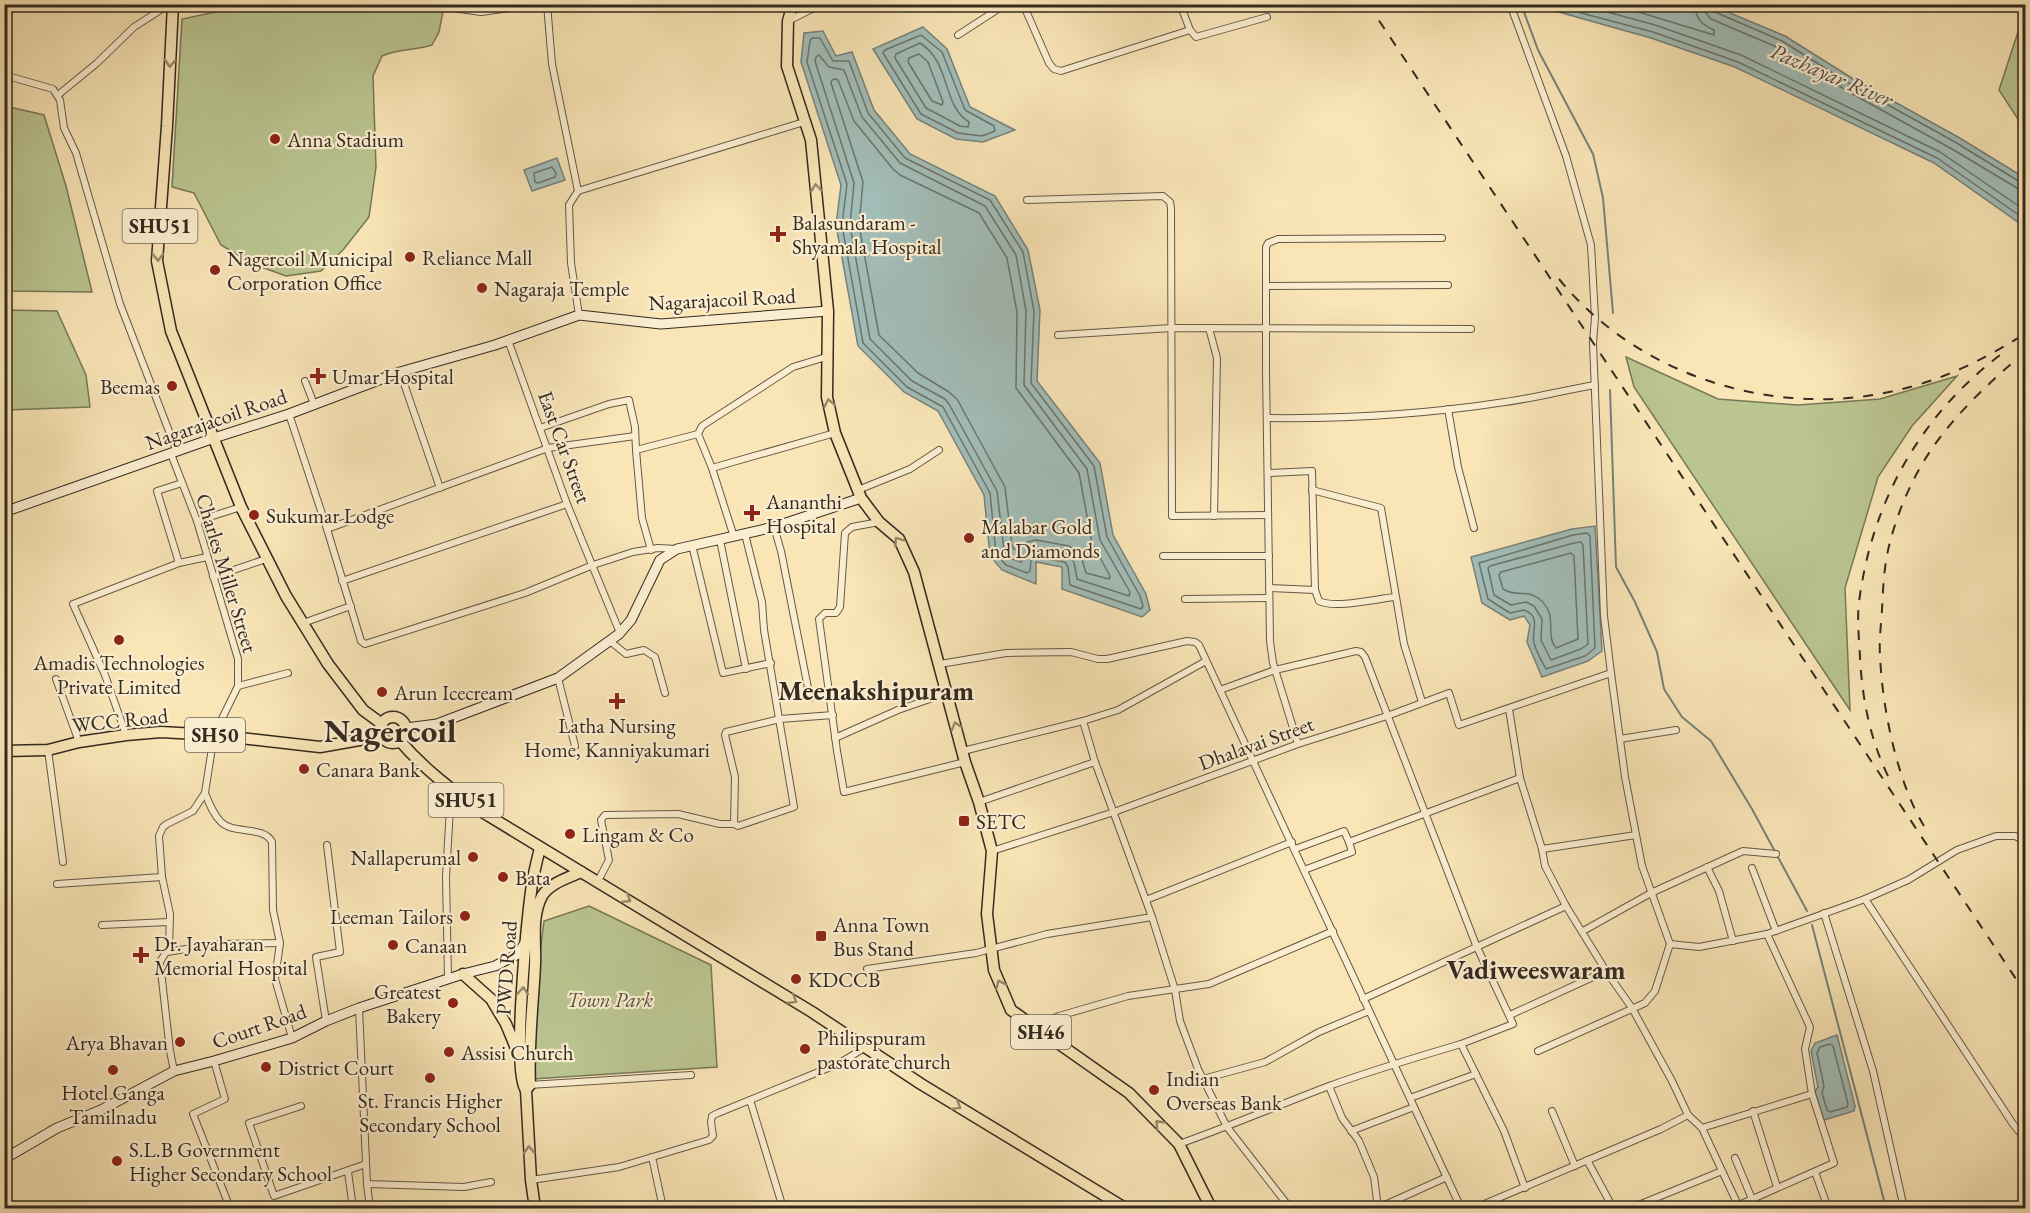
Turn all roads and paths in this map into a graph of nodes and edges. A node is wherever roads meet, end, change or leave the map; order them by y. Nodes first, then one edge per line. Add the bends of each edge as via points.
1 (171, 4) edge
2 (425, 4) edge
3 (537, 4) edge
4 (547, 4) edge
5 (793, 4) edge
6 (822, 4) edge
7 (1006, 4) edge
8 (1023, 4) edge
9 (1180, 4) edge
10 (1510, 4) edge
11 (480, 8) edge
12 (1267, 17) dead end
13 (788, 21) junction
14 (1190, 30) junction
15 (958, 35) dead end
16 (4, 75) edge
17 (58, 94) junction
18 (804, 122) junction
19 (578, 191) junction
20 (1027, 200) dead end
21 (1442, 238) dead end
22 (1448, 285) dead end
23 (1267, 286) junction
24 (828, 311) junction
25 (579, 315) junction
26 (1172, 328) junction
27 (1209, 328) junction
28 (1267, 328) junction
29 (1471, 329) dead end
30 (1058, 335) dead end
31 (508, 340) junction
32 (826, 357) junction
33 (400, 372) junction
34 (305, 381) dead end
35 (1595, 384) junction
36 (314, 404) junction
37 (1448, 409) junction
38 (289, 414) junction
39 (1267, 418) junction
40 (540, 428) junction
41 (835, 433) junction
42 (698, 434) junction
43 (635, 436) junction
44 (214, 438) junction
45 (548, 448) junction
46 (636, 450) junction
47 (939, 450) dead end
48 (174, 453) junction
49 (712, 468) junction
50 (1268, 473) junction
51 (182, 483) junction
52 (440, 488) junction
53 (1312, 490) junction
54 (860, 494) junction
55 (567, 504) junction
56 (241, 507) junction
57 (4, 512) edge
58 (1268, 515) junction
59 (1214, 516) junction
60 (197, 521) junction
61 (879, 522) junction
62 (774, 527) junction
63 (1474, 528) dead end
64 (327, 529) junction
65 (744, 534) junction
66 (734, 537) junction
67 (720, 540) junction
68 (692, 545) junction
69 (677, 549) junction
70 (651, 550) junction
71 (1163, 556) dead end
72 (1269, 556) junction
73 (207, 557) junction
74 (266, 559) junction
75 (179, 563) junction
76 (593, 565) junction
77 (213, 577) junction
78 (342, 581) junction
79 (1269, 588) junction
80 (1315, 590) junction
81 (1395, 597) junction
82 (1269, 598) junction
83 (1185, 599) dead end
84 (351, 606) junction
85 (303, 623) junction
86 (620, 633) junction
87 (611, 642) junction
88 (1206, 661) junction
89 (771, 663) junction
90 (940, 664) junction
91 (746, 669) junction
92 (1275, 670) junction
93 (288, 673) dead end
94 (1611, 673) junction
95 (558, 678) junction
96 (56, 679) dead end
97 (238, 686) junction
98 (1220, 690) junction
99 (665, 693) dead end
100 (947, 693) junction
101 (810, 698) dead end
102 (1422, 702) junction
103 (1509, 709) junction
104 (833, 715) junction
105 (1387, 716) junction
106 (780, 719) junction
107 (1083, 721) junction
108 (382, 724) junction
109 (406, 728) junction
110 (1676, 730) dead end
111 (126, 735) junction
112 (214, 735) junction
113 (382, 736) junction
114 (835, 738) junction
115 (1620, 739) junction
116 (400, 741) junction
117 (79, 742) junction
118 (1298, 744) junction
119 (575, 746) dead end
120 (4, 750) edge
121 (48, 750) junction
122 (964, 757) junction
123 (1254, 760) junction
124 (1095, 762) junction
125 (1520, 778) junction
126 (451, 790) junction
127 (205, 793) junction
128 (979, 802) junction
129 (1114, 812) junction
130 (1426, 813) junction
131 (734, 824) junction
132 (1636, 835) junction
133 (2025, 841) edge
134 (1349, 842) junction
135 (327, 845) dead end
136 (1293, 846) junction
137 (540, 848) junction
138 (1542, 849) junction
139 (992, 851) junction
140 (1776, 854) dead end
141 (63, 862) dead end
142 (1707, 867) junction
143 (1752, 868) dead end
144 (1304, 870) junction
145 (581, 872) junction
146 (162, 877) junction
147 (598, 881) junction
148 (57, 884) dead end
149 (1651, 893) junction
150 (1865, 899) junction
151 (1146, 900) junction
152 (1566, 906) junction
153 (1824, 913) junction
154 (1152, 917) junction
155 (169, 922) junction
156 (102, 925) dead end
157 (1333, 931) junction
158 (1776, 931) junction
159 (1583, 932) junction
160 (1767, 934) junction
161 (527, 938) junction
162 (1734, 941) junction
163 (280, 943) junction
164 (1670, 944) junction
165 (1476, 945) junction
166 (991, 948) junction
167 (167, 952) junction
168 (867, 969) dead end
169 (1606, 971) junction
170 (463, 974) junction
171 (448, 978) junction
172 (1175, 990) junction
173 (1363, 999) junction
174 (359, 1008) junction
175 (1632, 1008) junction
176 (1369, 1011) junction
177 (1510, 1015) junction
178 (326, 1021) junction
179 (1033, 1027) junction
180 (292, 1038) junction
181 (1461, 1044) junction
182 (866, 1047) junction
183 (1538, 1051) dead end
184 (519, 1056) junction
185 (214, 1062) junction
186 (1393, 1064) junction
187 (174, 1071) junction
188 (1476, 1074) junction
189 (691, 1075) dead end
190 (1203, 1079) junction
191 (1329, 1086) junction
192 (526, 1087) junction
193 (1812, 1094) junction
194 (1410, 1098) junction
195 (750, 1100) junction
196 (301, 1106) dead end
197 (1414, 1107) junction
198 (1552, 1111) dead end
199 (1753, 1112) junction
200 (1688, 1115) junction
201 (1227, 1127) junction
202 (1702, 1128) junction
203 (1351, 1131) junction
204 (2025, 1140) edge
205 (1179, 1144) junction
206 (652, 1157) junction
207 (1735, 1158) dead end
208 (4, 1160) edge
209 (1587, 1161) junction
210 (366, 1164) junction
211 (1575, 1166) junction
212 (1722, 1171) junction
213 (348, 1172) junction
214 (1815, 1172) junction
215 (1447, 1178) junction
216 (531, 1180) junction
217 (491, 1182) dead end
218 (367, 1184) junction
219 (1777, 1187) junction
220 (1525, 1188) junction
221 (1752, 1199) junction
222 (1735, 1207) edge
223 (1378, 1208) edge
224 (230, 1209) edge
225 (353, 1209) edge
226 (370, 1209) edge
227 (535, 1209) edge
228 (663, 1209) edge
229 (783, 1209) edge
230 (1125, 1209) edge
231 (1211, 1209) edge
232 (1290, 1209) edge
233 (1461, 1209) edge
234 (1474, 1209) edge
235 (1613, 1209) edge
236 (1631, 1209) edge
237 (1754, 1209) edge
238 (1828, 1209) edge
239 (1904, 1209) edge

1 - 17 street via 134,27
1 -> 44 main road, SHU51 via 157,261 175,345
2 - 11 street
3 - 11 street
4 - 19 street via 552,64
5 - 13 main road, SH46
6 - 13 street
7 - 15 street
8 - 14 street via 1049,63 1061,71
9 - 14 street
10 - 35 street via 1566,156 1591,245
12 - 14 street via 1200,37
13 - 18 main road, SH46 via 787,66
16 - 17 street via 53,89
17 - 48 street, Charles Miller Street via 64,128 76,153 120,304
18 - 19 street
24 -> 18 main road, SH46 via 811,140
19 - 25 street via 569,205 571,263
20 - 26 street via 1163,196 1167,199 1171,208
21 - 23 street via 1278,239 1266,247
22 - 23 street
23 - 28 street
24 - 25 street, Nagarajacoil Road via 661,324
24 - 32 main road, SH46
25 - 31 street, Nagarajacoil Road
26 - 27 street
26 - 30 street
26 - 59 street via 1172,516
27 - 28 street
27 - 59 street via 1217,358
28 - 29 street
28 - 39 street
31 - 33 street, Nagarajacoil Road
31 - 40 street, East Car Street
41 -> 32 main road, SH46 via 827,397
32 - 42 street via 777,376 711,418
33 - 36 street, Nagarajacoil Road
33 - 52 street
34 - 36 street
35 - 37 street
35 - 94 street via 1604,616
36 - 38 street, Nagarajacoil Road
37 - 39 street
37 - 63 street
38 - 44 street, Nagarajacoil Road
38 - 64 street
39 - 50 street
40 - 43 street via 629,400
40 - 45 street, East Car Street
41 - 49 street
41 - 54 main road, SH46
42 - 46 street
42 - 49 street
43 - 45 street
43 - 46 street
44 - 48 street, Nagarajacoil Road
44 - 56 main road, SHU51
45 - 52 street
45 - 55 street, East Car Street
46 - 70 street via 642,518
47 - 54 street
48 - 51 street, Charles Miller Street
48 - 57 street, Nagarajacoil Road
49 - 66 street
50 - 53 street via 1312,471
50 - 58 street
51 - 60 street, Charles Miller Street
51 - 75 street via 157,491
52 - 64 street
53 - 80 street
53 - 81 street via 1382,508
54 - 61 main road, SH46
54 - 62 street
55 - 76 street, East Car Street
55 - 78 street
56 - 60 street
56 - 74 main road, SHU51
58 - 59 street
58 - 72 street
60 - 73 street, Charles Miller Street
90 -> 61 main road, SH46 via 915,572 899,539
61 - 104 street via 852,527 845,533 840,606 836,613 825,613 819,619
62 - 65 street
62 - 101 street
64 - 78 street
65 - 66 street
65 - 89 street via 762,602
66 - 67 street
67 - 68 street
67 - 91 street
68 - 69 street
68 - 91 street via 723,673
69 - 70 street
69 - 86 street via 660,560 631,620
70 - 76 street
71 - 72 street
72 - 79 street
73 - 75 street
73 - 77 street, Charles Miller Street
74 - 77 street
74 - 85 main road, SHU51
75 - 111 street via 73,604 105,675
76 - 84 street via 525,593 367,645 361,641
76 - 86 street, East Car Street
77 - 97 street, Charles Miller Street via 237,659
78 - 84 street
79 - 80 street
79 - 82 street
80 - 81 street via 1316,597 1325,604
81 - 102 street
82 - 83 street
82 - 92 street
84 - 85 street
85 - 108 main road, SHU51 via 363,710
86 - 87 street
87 - 95 street
87 - 99 street via 626,654 644,650 655,657
88 - 90 street via 1199,645 1191,641 1107,659 1071,652 1006,653
88 - 98 street
88 - 107 street via 1118,710
89 - 91 street
89 - 106 street
90 - 100 main road, SH46
92 - 98 street
92 - 105 street via 1361,652
92 - 118 street
93 - 97 street
94 - 103 street
94 - 115 street
95 - 109 street via 437,724
95 - 119 street
96 - 117 street
97 - 112 street, Charles Miller Street
98 - 123 street
100 - 114 street
122 -> 100 main road, SH46
102 - 103 street, Dhalavai Street via 1449,693 1459,725
102 - 105 street, Dhalavai Street
103 - 125 street
104 - 106 street
104 - 114 street
105 - 118 street, Dhalavai Street
105 - 130 street
106 - 131 street via 725,733 735,777
106 - 131 street via 794,807 738,826
107 - 122 street
107 - 124 street
108 - 109 main road via 388,718 396,718
108 - 113 main road
109 - 116 main road
110 - 115 street
111 - 112 main road, WCC Road / SH50
111 - 117 main road, WCC Road / SH50
112 - 113 main road, WCC Road / SH50 via 320,747
112 - 127 street, Charles Miller Street
113 - 116 main road via 388,742
114 - 122 street via 844,792
115 - 132 street
116 - 126 main road, SHU51
117 - 121 main road, WCC Road / SH50
118 - 123 street, Dhalavai Street
120 - 121 main road, WCC Road / SH50
121 - 141 street
122 - 128 main road, SH46
123 - 129 street, Dhalavai Street
123 - 136 street
124 - 128 street
124 - 129 street
125 - 130 street
125 - 138 street
126 - 137 main road, SHU51
126 - 171 street via 446,877
127 - 146 street via 192,812 160,831
127 - 163 street via 222,823 270,838 273,910
128 - 139 main road, SH46
129 - 139 street, Dhalavai Street
129 - 151 street
130 - 134 street
130 - 165 street
131 - 147 street via 678,814 605,815 601,820 609,860
132 - 138 street
132 - 149 street
133 - 150 street via 2015,836 1996,836 1957,850 1908,880
134 - 136 street via 1344,831
134 - 144 street via 1352,852
135 - 178 street via 340,952 316,957
136 - 144 street
136 - 151 street
137 - 145 main road, SHU51
137 - 161 main road, PWD Road via 532,881
138 - 152 street via 1545,866
139 - 166 main road, SH46 via 987,914
140 - 142 street via 1743,851
142 - 149 street
142 - 162 street via 1719,891
143 - 158 street
144 - 157 street
145 - 147 main road, SHU51
145 - 192 main road, PWD Road via 550,887 538,906
146 - 148 street
146 - 155 street
147 -> 182 main road, SHU51
149 - 159 street
149 - 164 street
150 - 153 street
150 - 204 street
151 - 154 street
152 - 159 street
152 - 165 street
153 - 158 street
153 - 239 street via 1873,1071
154 - 166 street via 1047,934
154 - 172 street
155 - 156 street
155 - 167 street
157 - 172 street via 1209,984
157 - 173 street
158 - 160 street
159 - 169 street
160 - 162 street
160 - 193 street via 1810,1027 1805,1049
161 - 170 street, Court Road via 518,954 495,966
184 -> 161 main road, PWD Road
162 - 164 street via 1699,947
163 - 167 street via 218,944
163 - 180 street via 274,979
164 - 175 street via 1655,991 1644,1003
165 - 173 street
165 - 177 street
166 - 168 street
179 -> 166 main road, SH46 via 1011,1010 994,970
167 - 187 street via 160,962
169 - 175 street
169 - 177 street
170 - 171 street, Court Road
170 - 184 main road via 490,999
171 - 174 street, Court Road
172 - 179 street via 1128,996
172 - 190 street via 1180,1021
173 - 176 street
174 - 178 street, Court Road
174 - 210 street
175 - 183 street
175 - 200 street
176 - 186 street
176 - 190 street via 1319,1032 1265,1062
177 - 181 street via 1514,1024
178 - 180 street, Court Road
205 -> 179 main road, SH46 via 1129,1093
180 - 185 street, Court Road
181 - 186 street
181 - 188 street
182 - 195 street via 838,1064
182 -> 230 main road, SHU51
184 - 192 main road, PWD Road
185 - 187 street, Court Road
185 - 224 street via 225,1099 193,1114
186 - 191 street
186 - 194 street
187 - 208 street, Court Road via 101,1110 57,1128
188 - 194 street
188 - 220 street via 1504,1131
189 - 192 street
190 - 201 street
191 - 201 street
191 - 203 street
216 -> 192 main road, PWD Road
193 - 199 street
193 - 214 street via 1834,1163
194 - 197 street
195 - 206 street via 712,1116 711,1138
195 - 229 street
196 - 213 street via 249,1123 274,1196
197 - 203 street
197 - 215 street
198 - 211 street
199 - 202 street
199 - 219 street
200 - 202 street
200 - 209 street
201 - 205 street
201 - 232 street
202 - 212 street
203 - 223 street via 1374,1177
205 - 231 main road, SH46
206 - 216 street via 619,1167
206 - 228 street
207 - 221 street
209 - 211 street
209 - 235 street
210 - 213 street
210 - 218 street
211 - 220 street
212 - 222 street
212 - 236 street
213 - 225 street
214 - 219 street
214 - 238 street
215 - 223 street
215 - 233 street
216 - 227 main road, PWD Road
217 - 218 street via 465,1186
218 - 226 street
219 - 221 street
220 - 234 street
221 - 222 street
221 - 237 street

